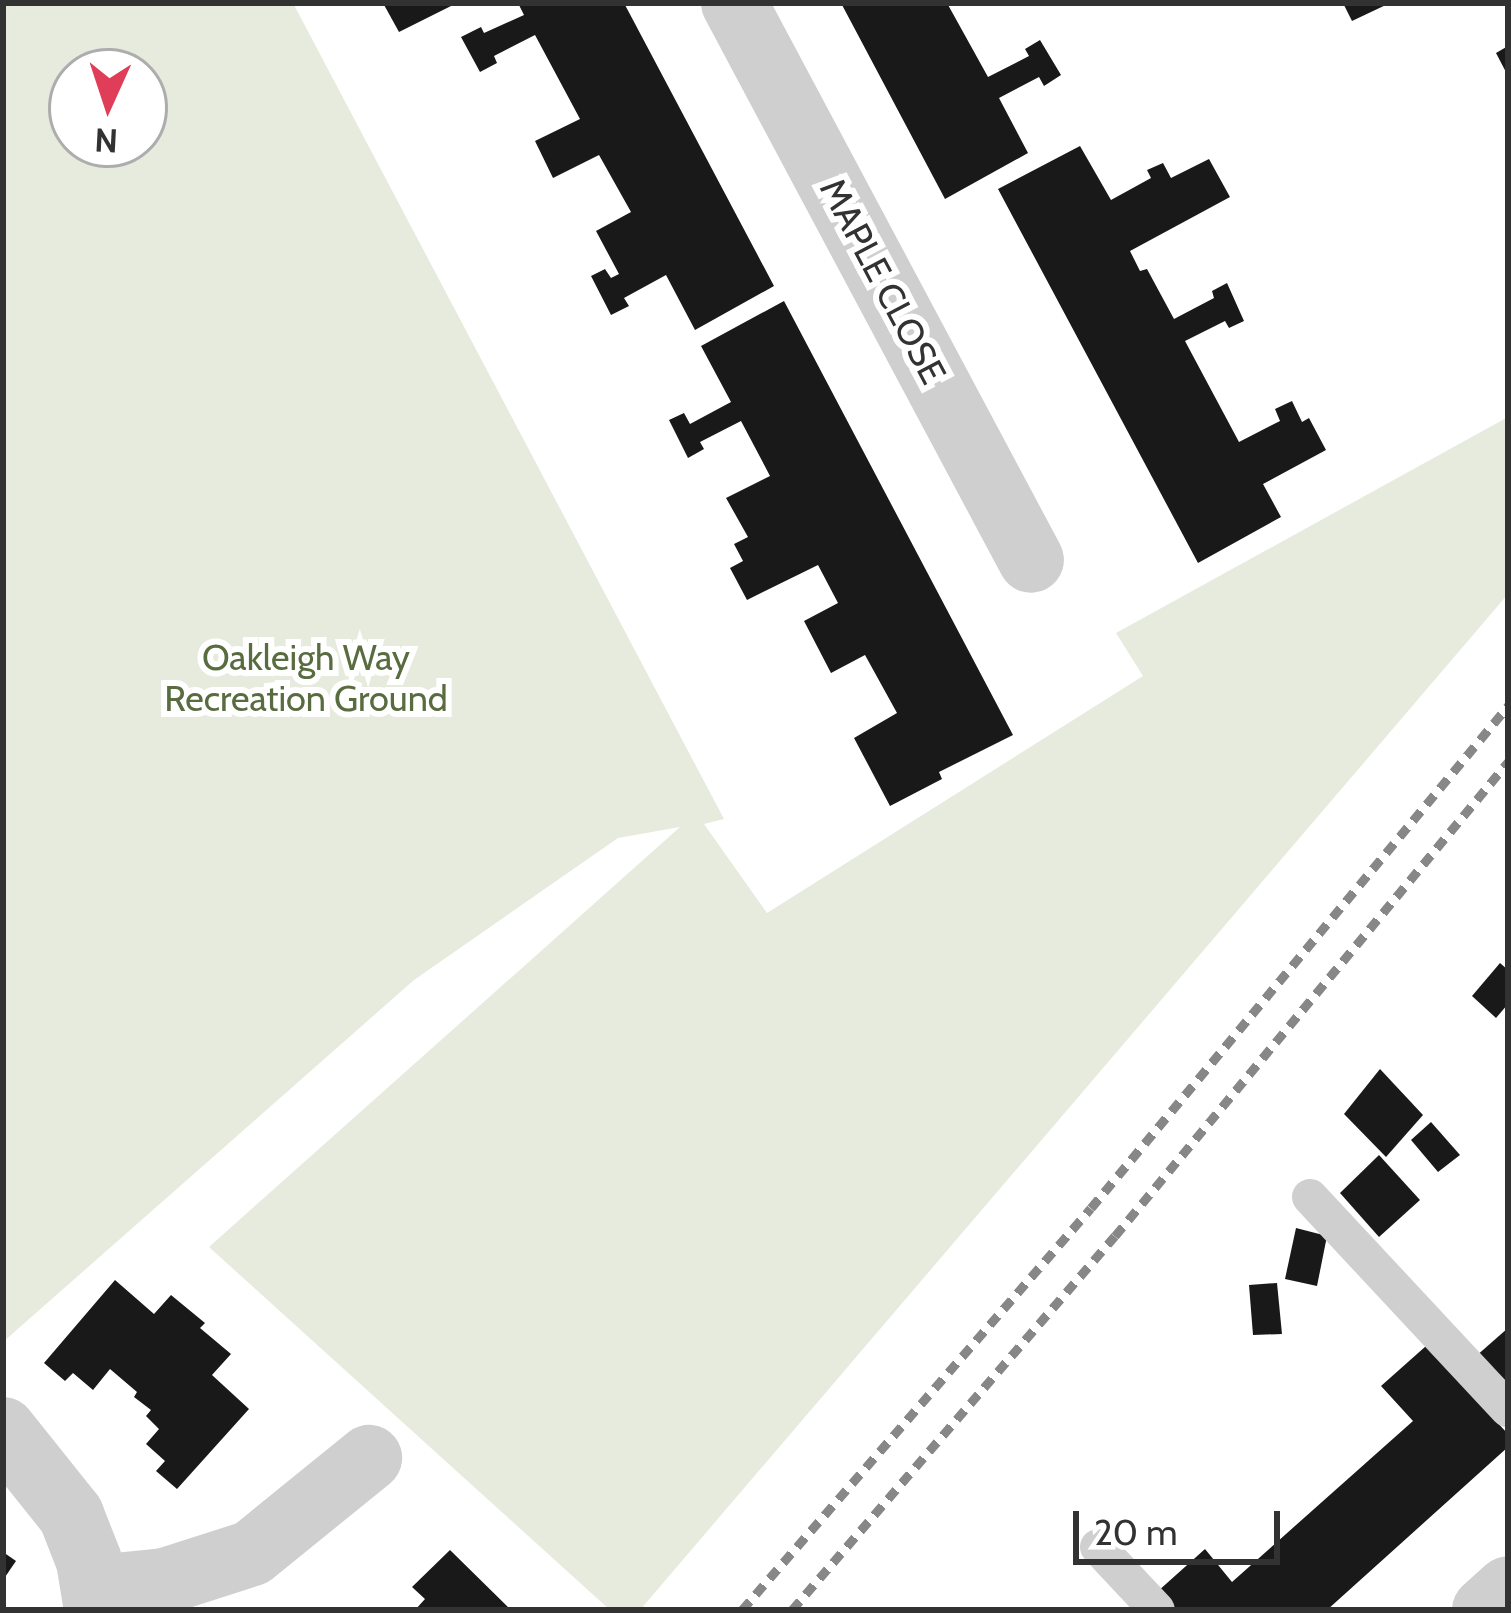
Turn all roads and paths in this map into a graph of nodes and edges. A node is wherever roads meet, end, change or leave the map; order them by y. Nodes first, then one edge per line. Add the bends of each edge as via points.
1 (734, 3) edge
2 (1031, 560) dead end
3 (1310, 1197) dead end
4 (1508, 1409) edge
5 (3, 1430) edge
6 (369, 1458) dead end
7 (1097, 1547) dead end
8 (1508, 1589) edge
9 (96, 1599) edge
10 (1157, 1610) edge
11 (1484, 1610) edge

1 - 2 street, MAPLE CLOSE
3 - 4 lane
5 - 9 street via 71,1515
6 - 9 street via 252,1553
7 - 10 lane
8 - 11 street

